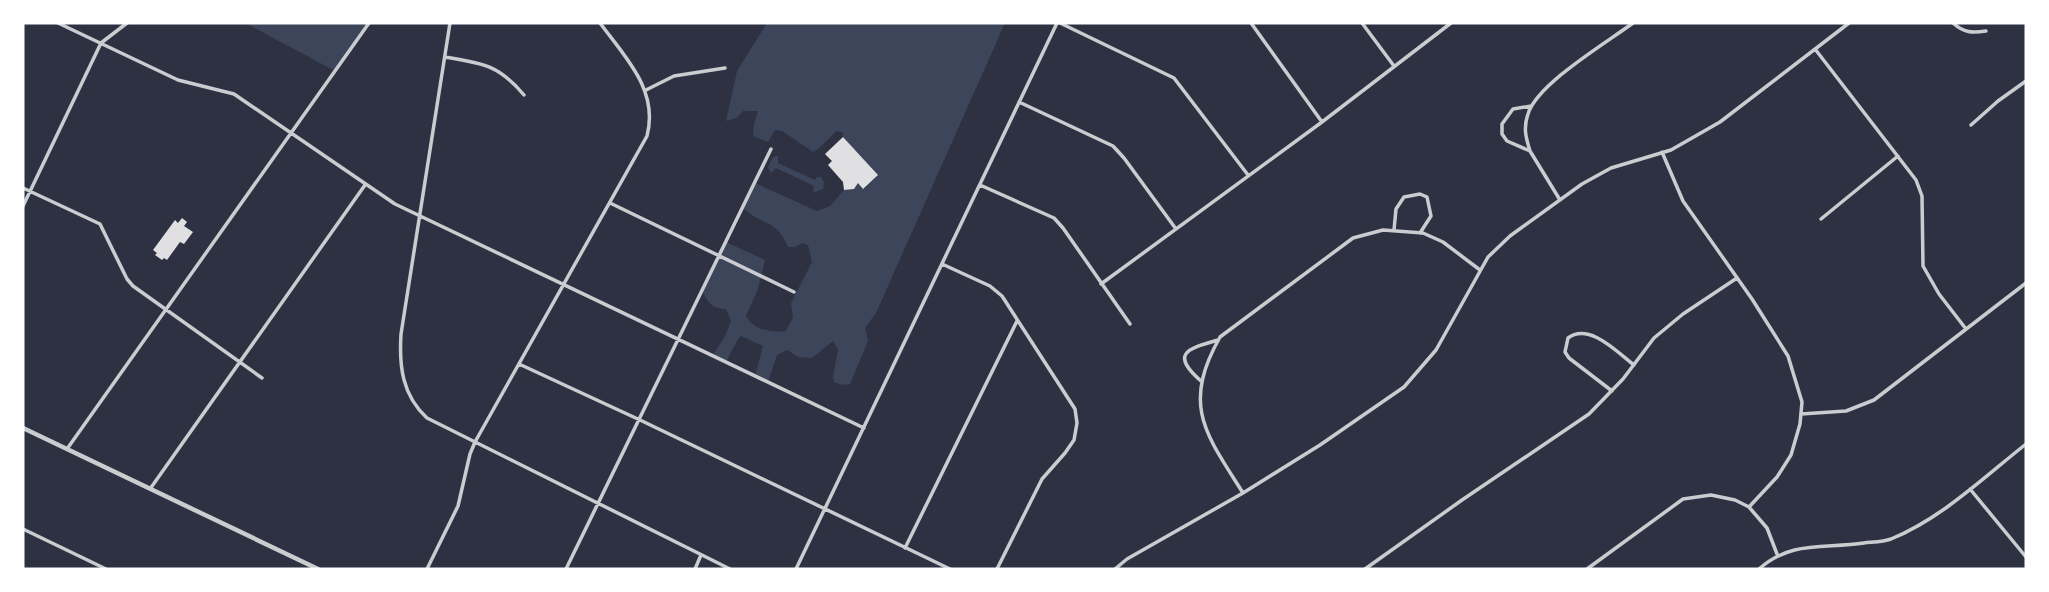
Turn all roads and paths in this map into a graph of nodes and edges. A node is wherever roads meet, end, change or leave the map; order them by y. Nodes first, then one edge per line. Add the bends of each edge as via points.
1 (58, 23) edge
2 (127, 23) edge
3 (369, 23) edge
4 (450, 23) edge
5 (600, 23) edge
6 (1058, 23) edge
7 (1251, 23) edge
8 (1362, 23) edge
9 (1451, 23) edge
10 (1633, 23) edge
11 (1850, 23) edge
12 (1953, 23) edge
13 (1986, 31) dead end
14 (101, 43) junction
15 (1815, 49) junction
16 (445, 57) junction
17 (1395, 66) junction
18 (725, 68) dead end
19 (2026, 81) edge
20 (646, 90) junction
21 (524, 95) dead end
22 (1019, 102) junction
23 (1532, 105) junction
24 (1322, 122) junction
25 (1971, 125) dead end
26 (291, 133) junction
27 (771, 149) dead end
28 (1530, 151) junction
29 (1662, 152) junction
30 (1898, 156) junction
31 (1248, 175) junction
32 (365, 185) junction
33 (979, 185) junction
34 (23, 188) edge
35 (30, 191) junction
36 (1560, 200) junction
37 (610, 204) junction
38 (23, 206) edge
39 (419, 215) junction
40 (1821, 219) dead end
41 (1176, 229) junction
42 (1394, 230) junction
43 (1420, 233) junction
44 (719, 256) junction
45 (942, 264) junction
46 (1480, 270) junction
47 (1737, 278) junction
48 (2026, 283) edge
49 (1101, 284) junction
50 (564, 286) junction
51 (794, 292) dead end
52 (165, 310) junction
53 (1017, 320) junction
54 (1130, 324) dead end
55 (1966, 329) junction
56 (678, 340) junction
57 (1218, 340) junction
58 (240, 362) junction
59 (518, 364) junction
60 (1634, 365) junction
61 (262, 378) dead end
62 (1202, 382) junction
63 (1612, 391) junction
64 (1801, 414) junction
65 (640, 420) junction
66 (23, 428) edge
67 (864, 428) junction
68 (475, 442) junction
69 (2026, 444) edge
70 (67, 449) junction
71 (150, 489) junction
72 (1970, 489) junction
73 (1243, 493) junction
74 (599, 504) junction
75 (1749, 507) junction
76 (825, 509) junction
77 (23, 529) edge
78 (905, 548) junction
79 (1777, 554) junction
80 (702, 555) junction
81 (2026, 557) edge
82 (106, 569) edge
83 (318, 569) edge
84 (427, 569) edge
85 (566, 569) edge
86 (695, 569) edge
87 (730, 569) edge
88 (796, 569) edge
89 (946, 569) edge
90 (997, 569) edge
91 (1115, 569) edge
92 (1365, 569) edge
93 (1587, 569) edge
94 (1759, 569) edge

1 - 14 street
2 - 14 street
3 - 26 street
4 - 16 street
5 - 20 street
6 - 22 street
6 - 31 street via 1174,78
7 - 24 street
8 - 17 street
9 - 17 street
10 - 23 street via 1550,84
11 - 15 street
12 - 13 street via 1969,33
14 - 26 street via 178,80 234,94
14 - 35 street
15 - 29 street via 1720,122
15 - 30 street
16 - 21 street via 482,63 501,72
16 - 39 street
17 - 24 street
18 - 20 street via 674,76
19 - 25 street
20 - 37 street via 650,109 647,136
22 - 33 street
22 - 41 street via 1113,146
23 - 28 street via 1524,135
23 - 28 street via 1513,109 1502,124 1507,141
24 - 31 street
26 - 32 street
26 - 52 street
27 - 44 street
28 - 36 street
29 - 36 street via 1611,168
29 - 47 street via 1682,201
30 - 40 street
30 - 55 street via 1922,196 1923,266
31 - 41 street
32 - 39 street
32 - 58 street
33 - 45 street
33 - 49 street via 1054,218
34 - 35 street
35 - 38 street
35 - 52 street via 100,224 127,279
36 - 46 street via 1510,236
37 - 44 street
37 - 50 street
39 - 50 street
39 - 68 street via 401,334 403,380 427,418
41 - 49 street
42 - 43 street
42 - 43 street via 1396,209 1404,197 1420,194 1427,197 1431,216
42 - 57 street via 1353,238
43 - 46 street via 1443,242
44 - 51 street
44 - 56 street
45 - 53 street via 990,286
45 - 67 street
46 - 73 street via 1436,350 1404,387
47 - 60 street via 1654,338
47 - 64 street via 1788,356 1802,402
48 - 55 street
49 - 54 street
50 - 56 street
50 - 59 street
52 - 58 street
52 - 70 street
53 - 78 street
53 - 90 street via 1074,409 1077,423 1074,440 1037,487
55 - 64 street via 1874,400 1846,411
56 - 65 street
56 - 67 street
57 - 62 street
57 - 62 street via 1194,347 1185,356 1189,371
58 - 61 street
58 - 71 street
59 - 65 street
59 - 68 street
60 - 63 street
60 - 63 street via 1589,333 1568,338 1565,352 1569,358
62 - 73 street via 1200,408 1206,434
63 - 92 street via 1589,414
64 - 75 street via 1791,455
65 - 74 street
65 - 76 street
66 - 70 street
67 - 76 street
68 - 74 street
68 - 84 street via 458,506
69 - 72 street
70 - 71 street
71 - 83 street
72 - 79 street via 1925,524 1887,540 1801,547
72 - 81 street
73 - 91 street
74 - 80 street
74 - 85 street
75 - 79 street via 1767,528
75 - 93 street via 1711,495 1683,499
76 - 78 street
76 - 88 street
77 - 82 street
78 - 89 street
79 - 94 street
80 - 86 street
80 - 87 street

